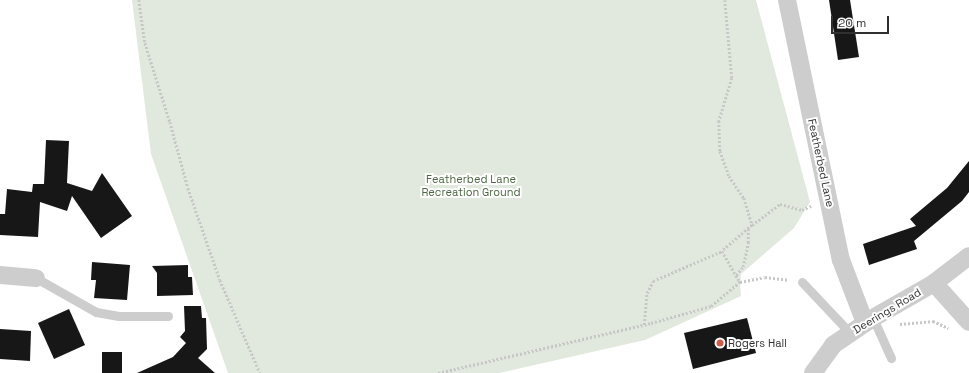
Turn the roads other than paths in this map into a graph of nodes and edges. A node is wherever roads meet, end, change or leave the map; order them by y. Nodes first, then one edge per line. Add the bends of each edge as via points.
1 (787, 0) edge
2 (969, 256) edge
3 (0, 275) edge
4 (36, 278) joint
5 (802, 282) road end
6 (934, 283) junction
7 (168, 316) dead end
8 (869, 320) junction
9 (969, 322) edge
10 (850, 333) junction
11 (891, 358) dead end
12 (812, 373) edge

1 - 8 street, Featherbed Lane via 841,260
2 - 6 street, Deerings Road
3 - 4 street
4 - 7 lane via 96,312 119,316
5 - 10 lane
6 - 8 street, Deerings Road
6 - 9 street
8 - 10 street, Deerings Road
8 - 11 lane
10 - 12 street, Deerings Road via 833,345

